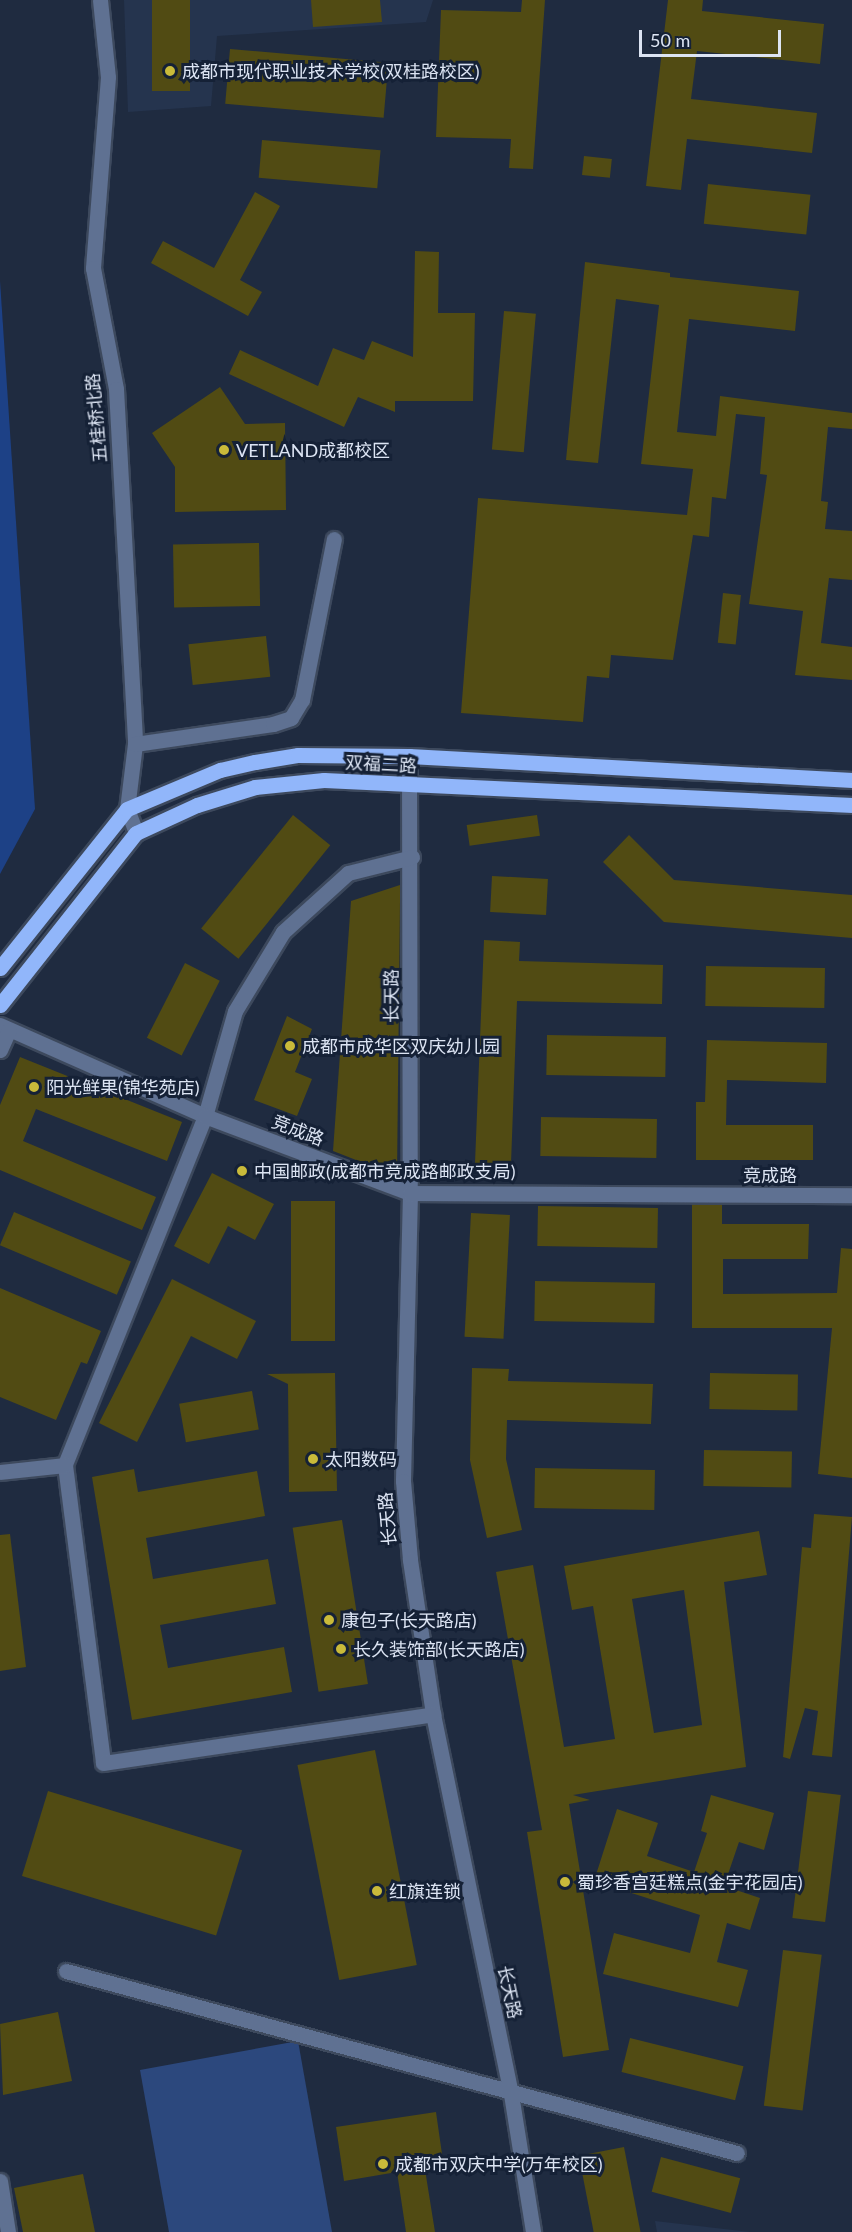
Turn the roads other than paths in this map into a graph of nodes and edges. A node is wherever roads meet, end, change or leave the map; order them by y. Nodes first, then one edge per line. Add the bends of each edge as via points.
1 (100, 0) edge
2 (334, 538) dead end
3 (135, 744) junction
4 (409, 756) junction
5 (852, 780) edge
6 (410, 785) junction
7 (852, 805) edge
8 (127, 809) junction
9 (136, 833) junction
10 (412, 857) junction
11 (0, 968) edge
12 (0, 1005) edge
13 (4, 1028) edge
14 (0, 1050) edge
15 (205, 1116) junction
16 (410, 1193) junction
17 (852, 1195) edge
18 (65, 1465) junction
19 (0, 1472) edge
20 (434, 1714) junction
21 (66, 1971) dead end
22 (511, 2094) junction
23 (737, 2153) dead end
24 (0, 2181) edge
25 (8, 2232) edge
26 (533, 2232) edge

1 - 3 street, 五桂桥北路 via 108,77 93,268 116,389
2 - 3 street via 302,700 291,718
3 - 8 street, 五桂桥北路
4 - 5 main road, 双福二路
4 - 6 street, 长天路
4 - 8 main road, 双福二路 via 298,755 255,762 220,770
6 - 7 main road, 双福二路
6 - 9 main road, 双福二路 via 324,780 255,788 197,806
6 - 10 street, 长天路
8 - 9 street, 五桂桥北路
8 - 11 main road, 双福二路
9 - 12 main road, 双福二路
10 - 15 street via 348,873 283,932 235,1011
10 - 16 street, 长天路
13 - 14 street
13 - 15 street, 竞成路
15 - 16 street, 竞成路
15 - 18 street
16 - 17 street, 竞成路
16 - 20 street, 长天路 via 403,1481 410,1560
18 - 19 street
18 - 20 street via 103,1763
20 - 22 street, 长天路
21 - 22 street
22 - 23 street
22 - 26 street, 长天路
24 - 25 street

